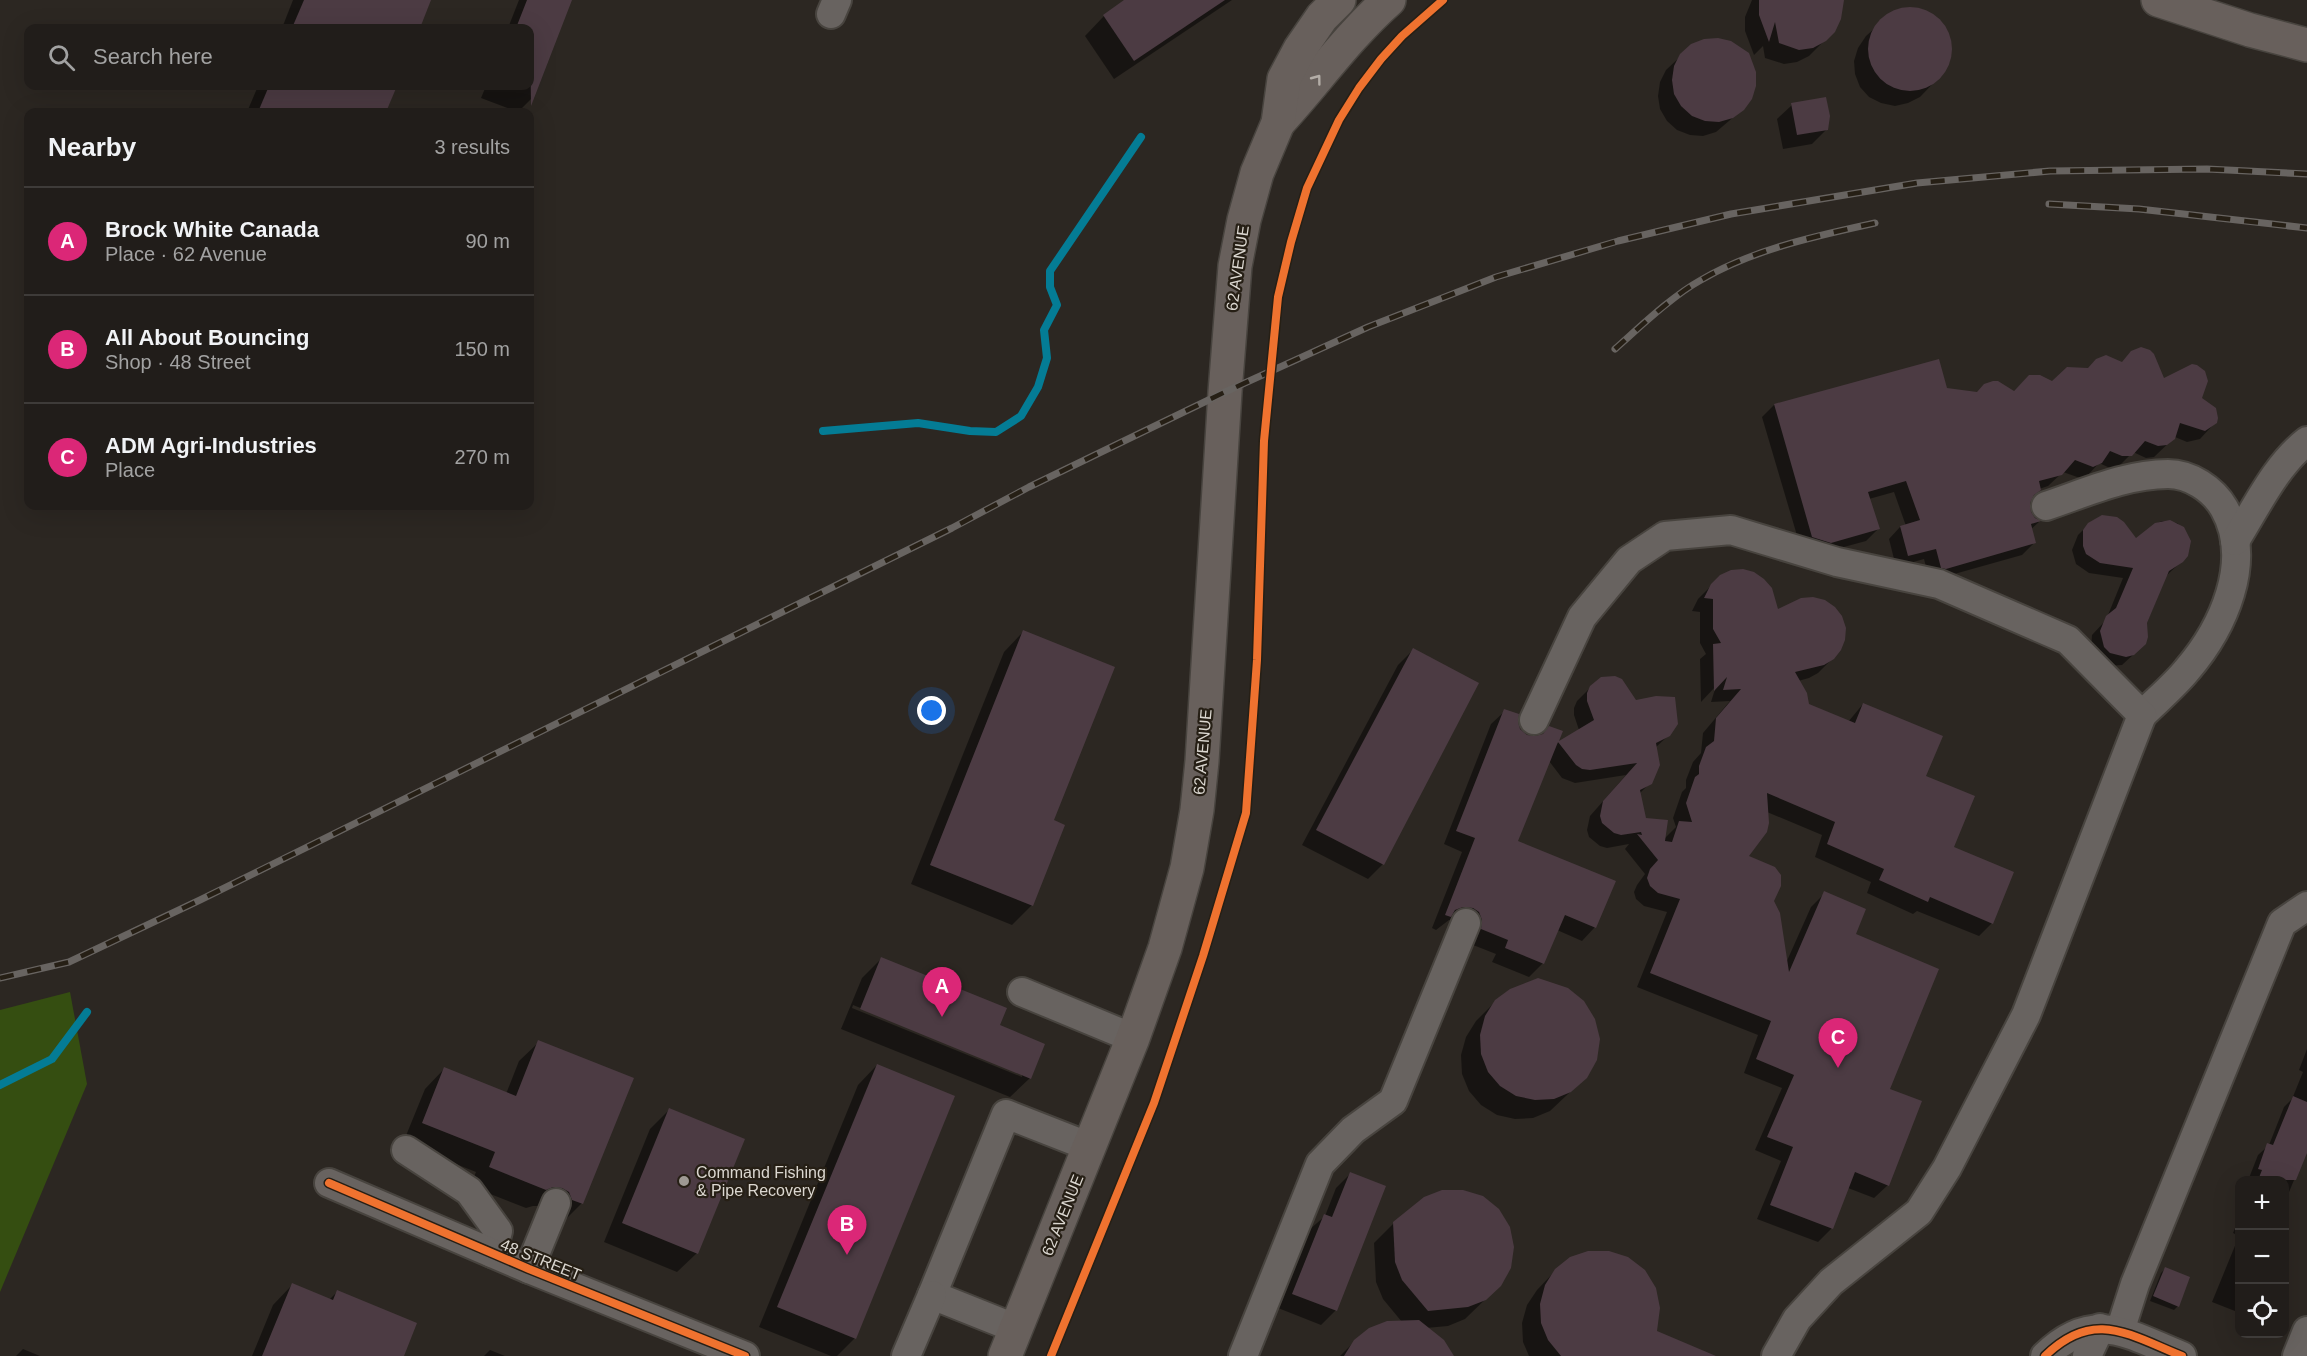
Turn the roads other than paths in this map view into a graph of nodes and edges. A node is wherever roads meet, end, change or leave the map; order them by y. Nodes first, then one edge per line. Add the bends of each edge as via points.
1 (1339, 0) edge
2 (1389, 0) edge
3 (2158, 0) edge
4 (2307, 45) edge
5 (1278, 123) junction
6 (2307, 441) edge
7 (2046, 506) dead end
8 (2235, 541) junction
9 (2142, 715) junction
10 (1534, 720) dead end
11 (2307, 906) edge
12 (1466, 923) dead end
13 (1022, 992) dead end
14 (1133, 1038) junction
15 (1090, 1147) junction
16 (406, 1150) dead end
17 (329, 1183) dead end
18 (556, 1203) dead end
19 (492, 1253) junction
20 (529, 1269) junction
21 (932, 1295) junction
22 (2110, 1329) junction
23 (2307, 1331) edge
24 (1011, 1342) edge
25 (2046, 1355) edge
26 (746, 1356) edge
27 (906, 1356) edge
28 (1243, 1356) edge
29 (1776, 1356) edge
30 (2087, 1356) edge
31 (2182, 1356) edge
32 (2297, 1356) edge

1 - 5 main road, 62 AVENUE via 1322,17 1284,79
5 -> 2 main road, 62 AVENUE via 1336,54
3 - 4 main road
5 - 14 main road, 62 AVENUE via 1252,192 1235,266 1197,810 1187,868 1168,936
6 - 8 street via 2296,449 2271,483
7 - 8 street via 2137,476 2170,474 2194,480 2217,496 2229,516
8 - 9 street via 2235,581 2224,612 2188,670
9 - 10 street via 2068,640 1939,584 1837,562 1731,530 1665,536 1629,560 1582,617
9 - 29 street via 2026,1015 1947,1168 1919,1212 1831,1282 1797,1319
11 - 22 street via 2282,923 2135,1284
12 - 28 street via 1392,1101 1353,1130 1320,1164
13 - 14 street
14 - 15 main road, 62 AVENUE
15 - 21 street via 1006,1114
15 - 24 main road, 62 AVENUE
16 - 19 street via 469,1191 498,1232
17 - 19 street, 48 STREET
18 - 20 street
19 - 20 street, 48 STREET
20 - 26 street, 48 STREET
21 - 24 street
21 - 27 street
22 - 25 street via 2082,1330
22 - 30 street
22 - 31 street
23 - 32 street

